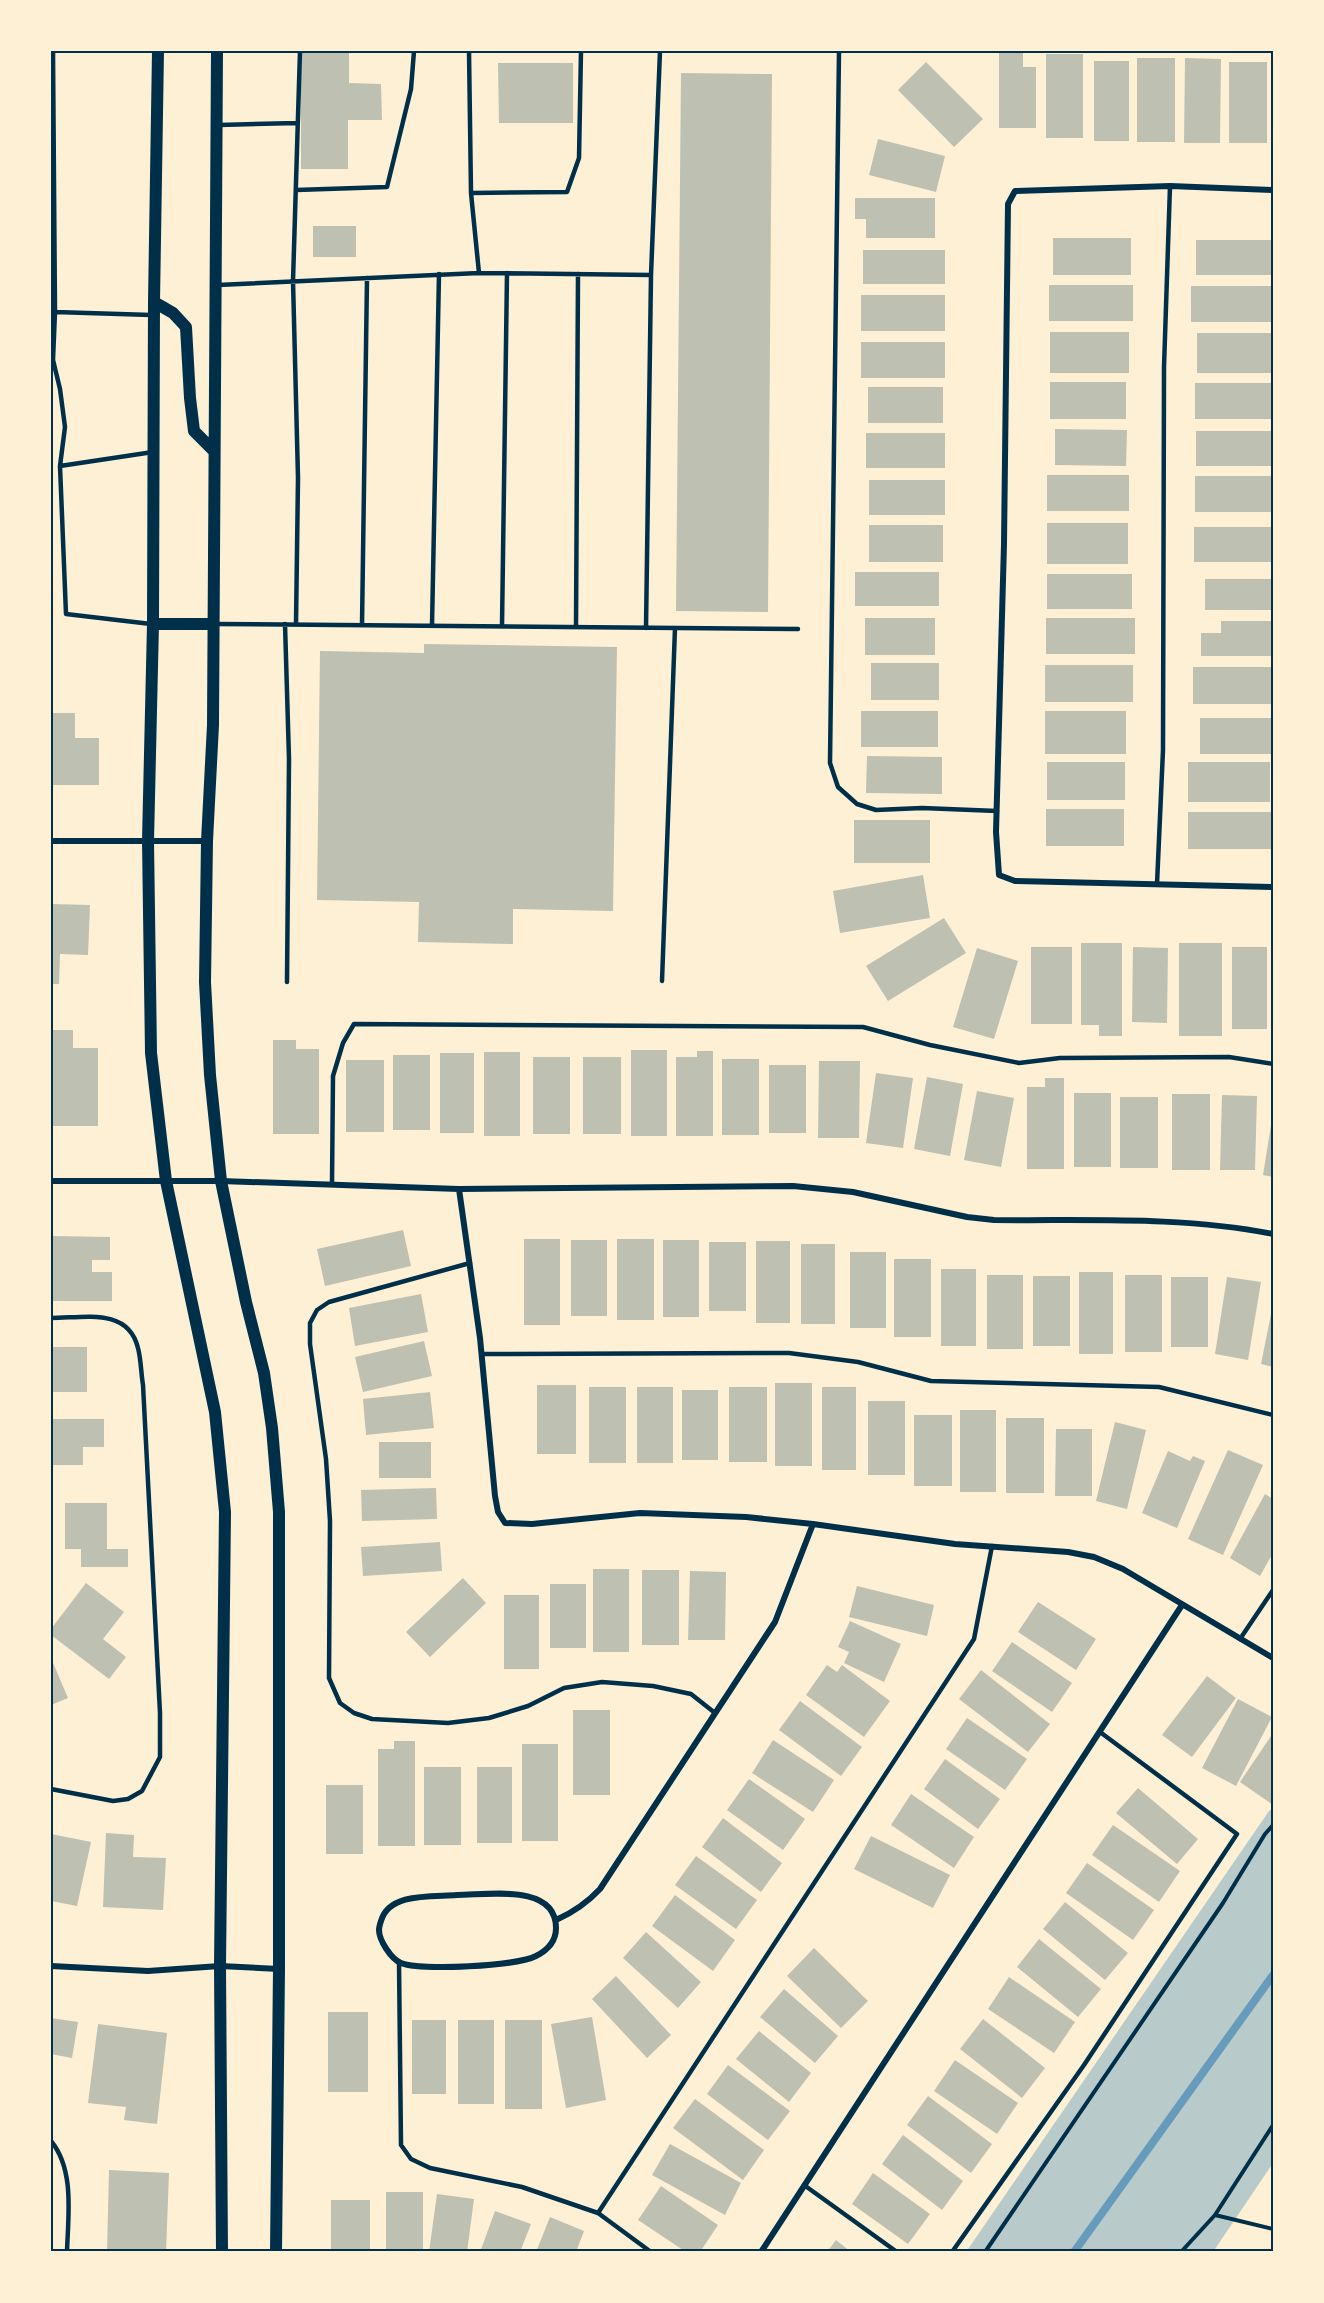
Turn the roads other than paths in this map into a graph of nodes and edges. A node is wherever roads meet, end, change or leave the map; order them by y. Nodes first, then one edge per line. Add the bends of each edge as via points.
1 (53, 51) edge
2 (158, 51) edge
3 (217, 51) edge
4 (300, 51) edge
5 (414, 51) edge
6 (469, 51) edge
7 (581, 51) edge
8 (660, 51) edge
9 (839, 51) edge
10 (297, 123) junction
11 (217, 125) junction
12 (1170, 186) junction
13 (296, 190) junction
14 (1273, 190) edge
15 (471, 193) junction
16 (479, 273) junction
17 (507, 273) junction
18 (439, 274) junction
19 (578, 274) junction
20 (651, 275) junction
21 (367, 278) junction
22 (293, 281) junction
23 (215, 285) junction
24 (154, 302) junction
25 (55, 312) junction
26 (154, 315) junction
27 (214, 451) junction
28 (153, 452) junction
29 (60, 466) junction
30 (153, 624) junction
31 (214, 624) junction
32 (285, 624) junction
33 (296, 624) junction
34 (362, 625) junction
35 (432, 626) junction
36 (502, 626) junction
37 (576, 627) junction
38 (646, 628) junction
39 (675, 628) junction
40 (798, 629) dead end
41 (997, 811) junction
42 (51, 841) edge
43 (148, 841) junction
44 (207, 841) junction
45 (1157, 884) junction
46 (1273, 887) edge
47 (662, 981) dead end
48 (287, 982) dead end
49 (1273, 1064) edge
50 (51, 1181) edge
51 (165, 1181) junction
52 (221, 1181) junction
53 (332, 1184) junction
54 (459, 1189) junction
55 (1273, 1234) edge
56 (470, 1263) junction
57 (51, 1318) edge
58 (482, 1354) junction
59 (1273, 1415) edge
60 (813, 1524) junction
61 (992, 1546) junction
62 (1273, 1590) edge
63 (1182, 1605) junction
64 (1240, 1639) junction
65 (1273, 1658) edge
66 (715, 1713) junction
67 (1100, 1732) junction
68 (51, 1789) edge
69 (556, 1920) junction
70 (399, 1962) junction
71 (51, 1966) edge
72 (220, 1966) junction
73 (279, 1969) junction
74 (51, 2141) edge
75 (804, 2185) junction
76 (598, 2213) junction
77 (67, 2252) edge
78 (222, 2252) edge
79 (276, 2252) edge
80 (651, 2252) edge
81 (761, 2252) edge
82 (897, 2252) edge
83 (952, 2252) edge

1 - 25 lane
2 - 24 main road
3 - 11 main road
4 - 10 lane
5 - 13 lane via 411,89 387,187
6 - 15 lane
7 - 15 lane via 579,158 567,192
8 - 20 lane
9 - 41 lane via 830,763 838,787 857,804 876,810
10 - 11 lane
10 - 13 lane
11 - 23 main road
12 - 14 street
12 - 41 street via 1015,191 1008,204
12 - 45 lane via 1164,367 1163,750
13 - 22 lane
15 - 16 lane
16 - 17 lane
16 - 18 lane
17 - 19 lane
17 - 36 lane
18 - 21 lane
18 - 35 lane
19 - 20 lane
19 - 37 lane
20 - 38 lane
21 - 22 lane
21 - 34 lane
22 - 23 lane
22 - 33 lane via 298,478
23 - 27 main road
24 - 26 main road
24 - 27 main road via 174,313 186,327 194,431
25 - 26 lane
25 - 29 lane via 53,360 65,428
26 - 28 main road
27 - 31 main road
28 - 29 lane
28 - 30 main road
29 - 30 lane via 66,614
30 - 31 main road
30 - 43 main road
31 - 32 lane
31 - 44 main road
32 - 33 lane
32 - 48 lane via 289,759
33 - 34 lane
34 - 35 lane
35 - 36 lane
36 - 37 lane
37 - 38 lane
38 - 39 lane
39 - 40 lane
39 - 47 lane
41 - 45 street via 999,875 1016,881
42 - 43 street
43 - 44 street
43 - 51 main road via 151,1053
44 - 52 main road via 205,982
45 - 46 street
49 - 53 lane via 1229,1057 1060,1058 1019,1063 863,1027 354,1024 333,1076
50 - 51 street
51 - 52 street
51 - 72 main road via 215,1412 225,1512
52 - 53 street
52 - 73 main road via 264,1373 279,1512
53 - 54 street
54 - 55 street via 793,1186 854,1192 994,1220 1196,1223
54 - 56 street
56 - 58 street
56 - 66 lane via 329,1302 317,1310 310,1323 330,1521 329,1678 340,1702 354,1713 372,1719 448,1723 489,1718 528,1706 564,1688 602,1682 691,1694
57 - 68 lane via 109,1318 123,1322 138,1348 160,1713 160,1757 142,1791 113,1801
58 - 59 lane via 789,1353 858,1362 931,1381 1159,1387
58 - 60 street via 495,1496 505,1523 640,1514 746,1517
60 - 61 street
60 - 66 street via 775,1622
61 - 63 street via 1094,1557 1123,1569
61 - 76 lane via 974,1639
62 - 64 lane
63 - 64 street
63 - 67 street
64 - 65 street
66 - 69 street via 600,1889 575,1911
67 - 75 street
67 - 83 lane via 1237,1834 1084,2066
69 - 70 street via 556,1936 549,1948 534,1957 479,1966 414,1966
69 - 70 street via 546,1903 534,1897 457,1896 394,1903 383,1913 379,1930 387,1950
70 - 76 lane via 401,2145 411,2160 430,2168 522,2187
71 - 72 street via 148,1971
72 - 73 street
72 - 78 main road
73 - 79 main road
74 - 77 lane via 63,2158 69,2193
75 - 81 street
75 - 82 lane
76 - 80 lane

